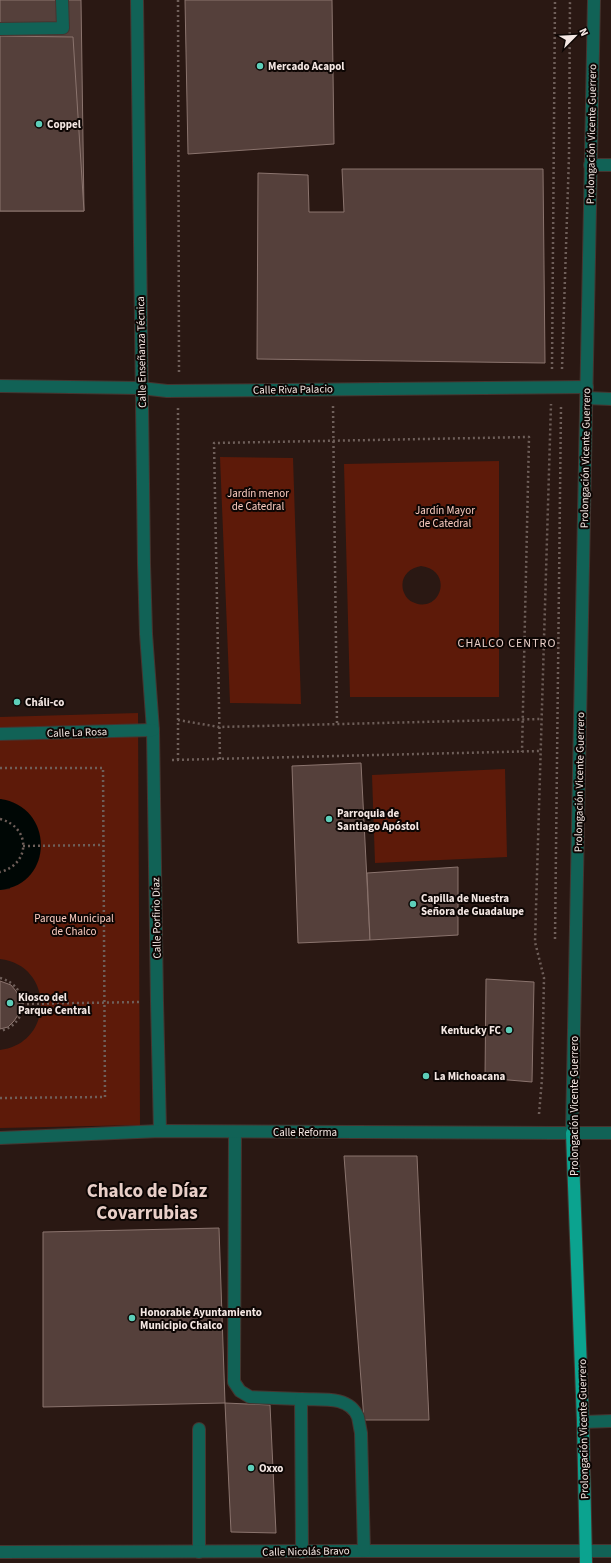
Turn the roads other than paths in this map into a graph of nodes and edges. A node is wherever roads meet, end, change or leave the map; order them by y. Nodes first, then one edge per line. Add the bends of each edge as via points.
1 (62, 0) edge
2 (137, 0) edge
3 (594, 0) edge
4 (0, 29) edge
5 (590, 165) junction
6 (611, 165) edge
7 (0, 386) edge
8 (142, 388) junction
9 (587, 392) junction
10 (611, 399) edge
11 (151, 704) joint
12 (153, 730) junction
13 (0, 734) edge
14 (160, 1131) junction
15 (234, 1132) junction
16 (611, 1132) edge
17 (572, 1133) junction
18 (0, 1138) edge
19 (301, 1399) junction
20 (611, 1421) edge
21 (583, 1422) junction
22 (198, 1429) dead end
23 (364, 1551) junction
24 (611, 1551) edge
25 (0, 1552) edge
26 (199, 1552) junction
27 (302, 1552) junction
28 (586, 1557) edge
29 (21, 1558) edge
30 (217, 1558) edge

1 - 4 street via 63,28
2 - 8 street, Calle Enseñanza Técnica
3 - 5 street, Prolongación Vicente Guerrero
5 - 6 street
5 - 9 street, Prolongación Vicente Guerrero
7 - 8 street, Calle Riva Palacio
8 - 9 street, Calle Riva Palacio via 167,391 556,388
8 - 11 street, Calle Enseñanza Técnica via 144,564
9 - 10 street, Calle Riva Palacio
9 - 17 street, Prolongación Vicente Guerrero
11 - 12 street, Calle Porfirio Díaz
12 - 13 street, Calle La Rosa
12 - 14 street, Calle Porfirio Díaz
14 - 15 street, Calle Reforma
14 - 18 street, Calle Reforma
15 - 17 street, Calle Reforma
15 - 19 street via 234,1382 240,1391 250,1397
16 - 17 street, Calle Reforma
17 - 21 main road, Prolongación Vicente Guerrero
19 - 23 street via 340,1401 350,1406 357,1416 361,1433
19 - 27 street
20 - 21 street
21 - 28 main road, Prolongación Vicente Guerrero
22 - 26 street
23 - 27 street, Calle Nicolás Bravo
23 - 28 street, Calle Nicolás Bravo
24 - 28 street, Calle Nicolás Bravo
25 - 29 street, Calle Nicolás Bravo
26 - 29 street, Calle Nicolás Bravo
26 - 30 street, Calle Nicolás Bravo
27 - 30 street, Calle Nicolás Bravo

